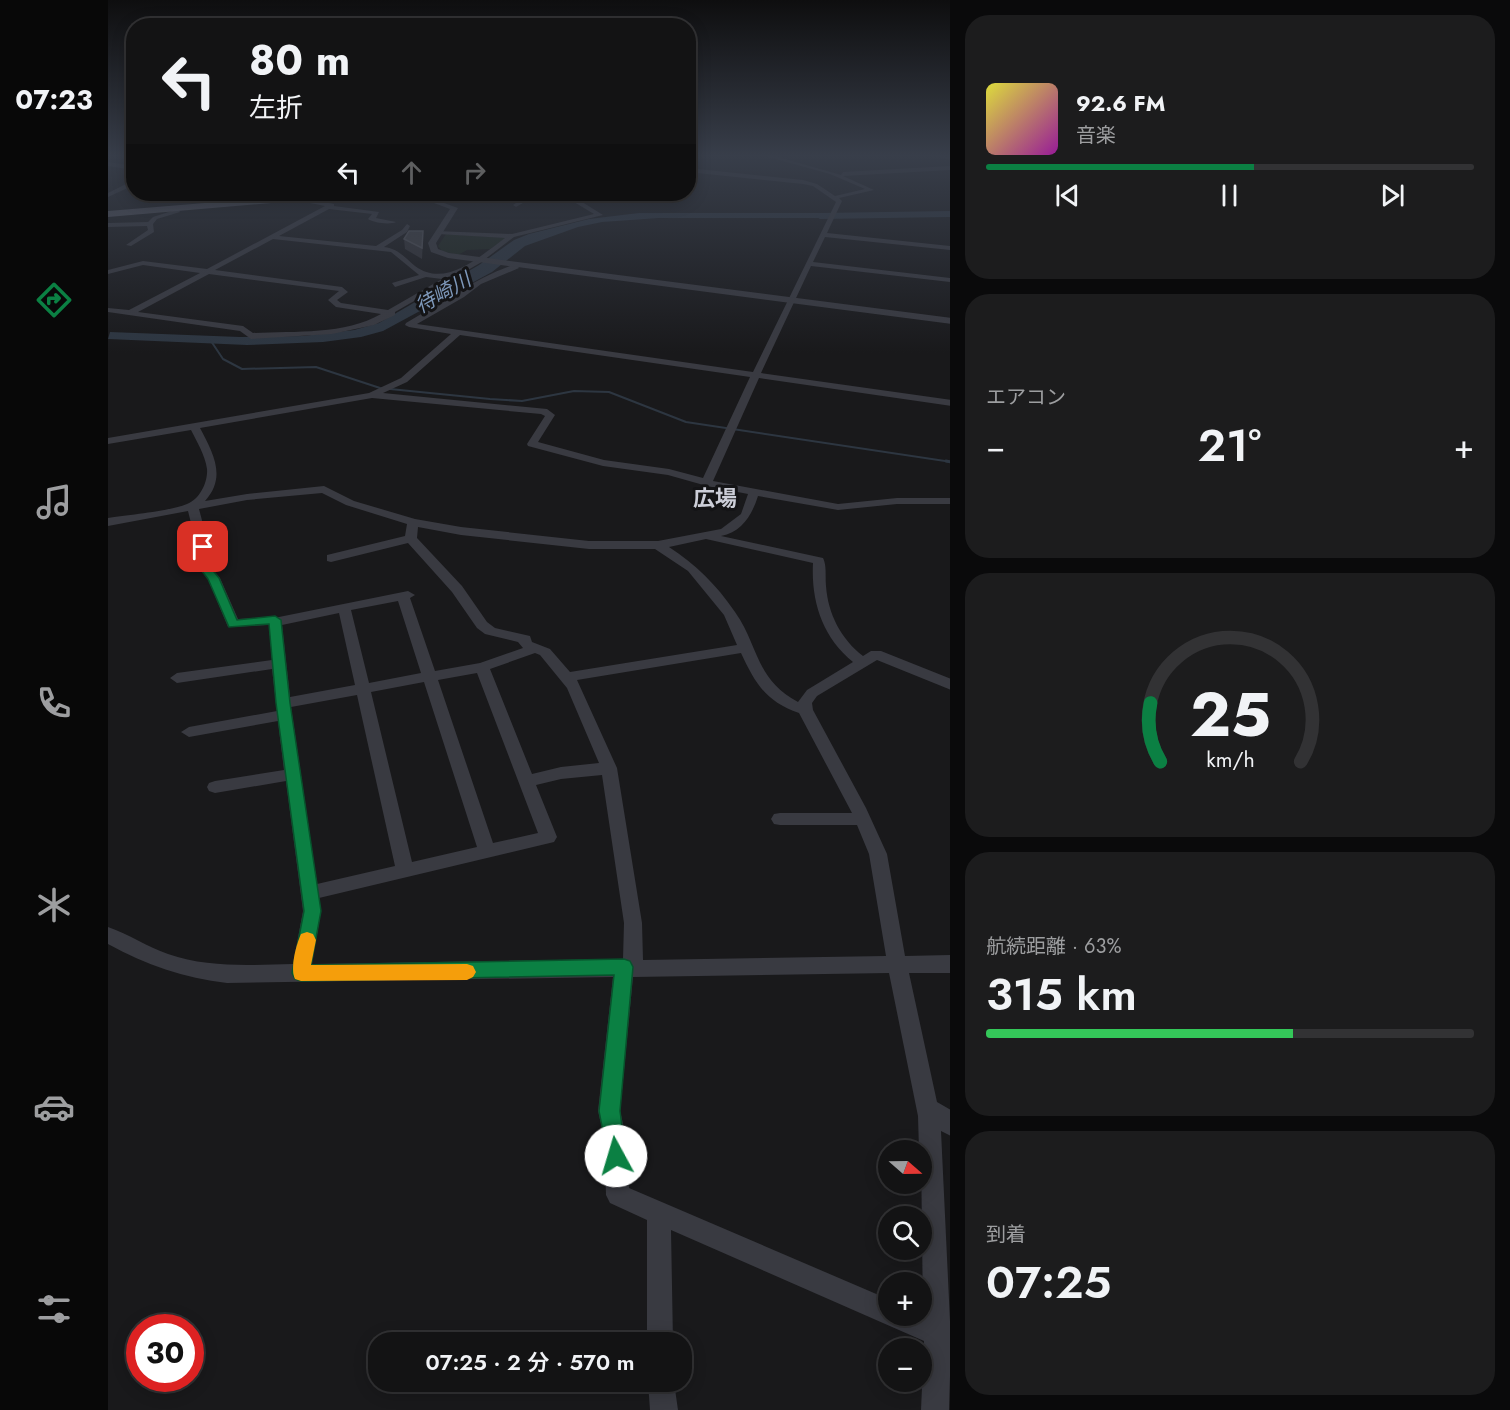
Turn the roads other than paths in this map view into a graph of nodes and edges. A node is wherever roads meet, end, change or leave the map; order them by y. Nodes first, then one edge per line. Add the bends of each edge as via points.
1 (153, 221) edge
2 (302, 221) edge
3 (384, 221) edge
4 (445, 221) edge
5 (576, 221) edge
6 (832, 221) edge
7 (393, 222) dead end
8 (150, 224) junction
9 (108, 225) edge
10 (406, 226) dead end
11 (438, 232) junction
12 (824, 235) junction
13 (512, 236) junction
14 (272, 237) junction
15 (129, 245) dead end
16 (950, 248) edge
17 (376, 249) junction
18 (478, 261) junction
19 (810, 264) junction
20 (515, 266) junction
21 (108, 272) edge
22 (207, 272) junction
23 (425, 274) junction
24 (450, 277) junction
25 (950, 280) edge
26 (395, 285) dead end
27 (792, 302) junction
28 (108, 310) edge
29 (130, 313) junction
30 (393, 313) junction
31 (950, 321) edge
32 (459, 331) junction
33 (755, 375) junction
34 (374, 394) junction
35 (950, 403) edge
36 (194, 425) junction
37 (108, 441) edge
38 (707, 483) junction
39 (754, 492) junction
40 (950, 501) edge
41 (193, 506) junction
42 (108, 522) edge
43 (413, 522) junction
44 (706, 536) junction
45 (411, 539) junction
46 (658, 545) junction
47 (331, 558) dead end
48 (344, 607) junction
49 (275, 622) junction
50 (533, 646) junction
51 (744, 648) junction
52 (279, 663) junction
53 (863, 663) junction
54 (482, 667) junction
55 (428, 677) junction
56 (567, 677) junction
57 (177, 678) dead end
58 (950, 685) edge
59 (361, 689) junction
60 (284, 709) junction
61 (805, 710) junction
62 (189, 732) dead end
63 (609, 768) junction
64 (293, 774) junction
65 (527, 781) junction
66 (215, 787) dead end
67 (780, 819) dead end
68 (863, 819) junction
69 (487, 851) junction
70 (405, 872) junction
71 (311, 893) junction
72 (108, 935) edge
73 (897, 964) junction
74 (950, 964) edge
75 (628, 967) junction
76 (301, 973) junction
77 (940, 1120) edge
78 (659, 1214) junction
79 (878, 1308) edge
80 (910, 1326) edge
81 (660, 1332) edge
82 (941, 1346) edge
83 (661, 1392) edge
84 (664, 1410) edge
85 (935, 1410) edge

1 - 8 street
2 - 14 street
3 - 7 street
4 - 11 street
5 - 13 street
6 - 12 street
8 - 9 street
8 - 15 street via 152,231
10 - 17 street via 405,231
11 - 13 street
11 - 18 street via 432,243 434,250
12 - 16 street
12 - 19 street
13 - 18 street
14 - 17 street
14 - 22 street
17 - 23 street via 395,251
18 - 20 street
18 - 24 street
19 - 25 street
19 - 27 street
20 - 27 street
20 - 32 street via 478,282 409,325
21 - 22 street via 143,263
22 - 29 street
22 - 30 street via 342,289 344,292 332,300 339,305
23 - 24 street
23 - 26 street
24 - 30 street
27 - 31 street
27 - 33 street
28 - 29 street
29 - 30 street via 243,329 251,336 345,330
32 - 33 street
32 - 34 street via 404,380
33 - 35 street
33 - 38 street
34 - 36 street
34 - 38 street via 544,411 550,415 532,444 603,463 669,472
36 - 37 street
36 - 41 street via 214,468 203,498
38 - 39 street
39 - 40 street via 838,507
39 - 44 street via 746,516 737,525
41 - 42 street
41 - 43 street via 324,489 350,503
41 - 49 street via 203,547 200,562 214,578 233,624
43 - 45 street
43 - 46 street via 554,543
44 - 46 street
44 - 53 street via 819,561 820,601 832,630 848,652
45 - 47 street
45 - 50 street via 457,589 482,625 490,631 525,639 525,644
46 - 51 street via 700,576 730,614
48 - 49 street
48 - 55 street via 406,595
48 - 59 street
49 - 52 street
50 - 54 street via 526,653
50 - 56 street via 546,652
51 - 56 street
51 - 61 street via 761,681 790,705
52 - 57 street
52 - 60 street
53 - 58 street via 876,654
53 - 61 street via 812,693
54 - 55 street
54 - 65 street
55 - 59 street
55 - 69 street
56 - 63 street
59 - 60 street
59 - 70 street
60 - 62 street
60 - 64 street
61 - 68 street
63 - 65 street
63 - 75 street via 633,923
64 - 66 street
64 - 71 street
65 - 69 street via 548,837
67 - 68 street
68 - 73 street via 878,854
69 - 70 street
70 - 71 street
71 - 76 street via 312,911
72 - 76 street via 177,968 227,974
73 - 74 street
73 - 75 street
73 - 77 street
75 - 76 street
75 - 78 street via 609,1111 615,1136 618,1195
77 - 82 street
78 - 79 street
78 - 81 street
80 - 82 street
82 - 85 street
83 - 84 street

